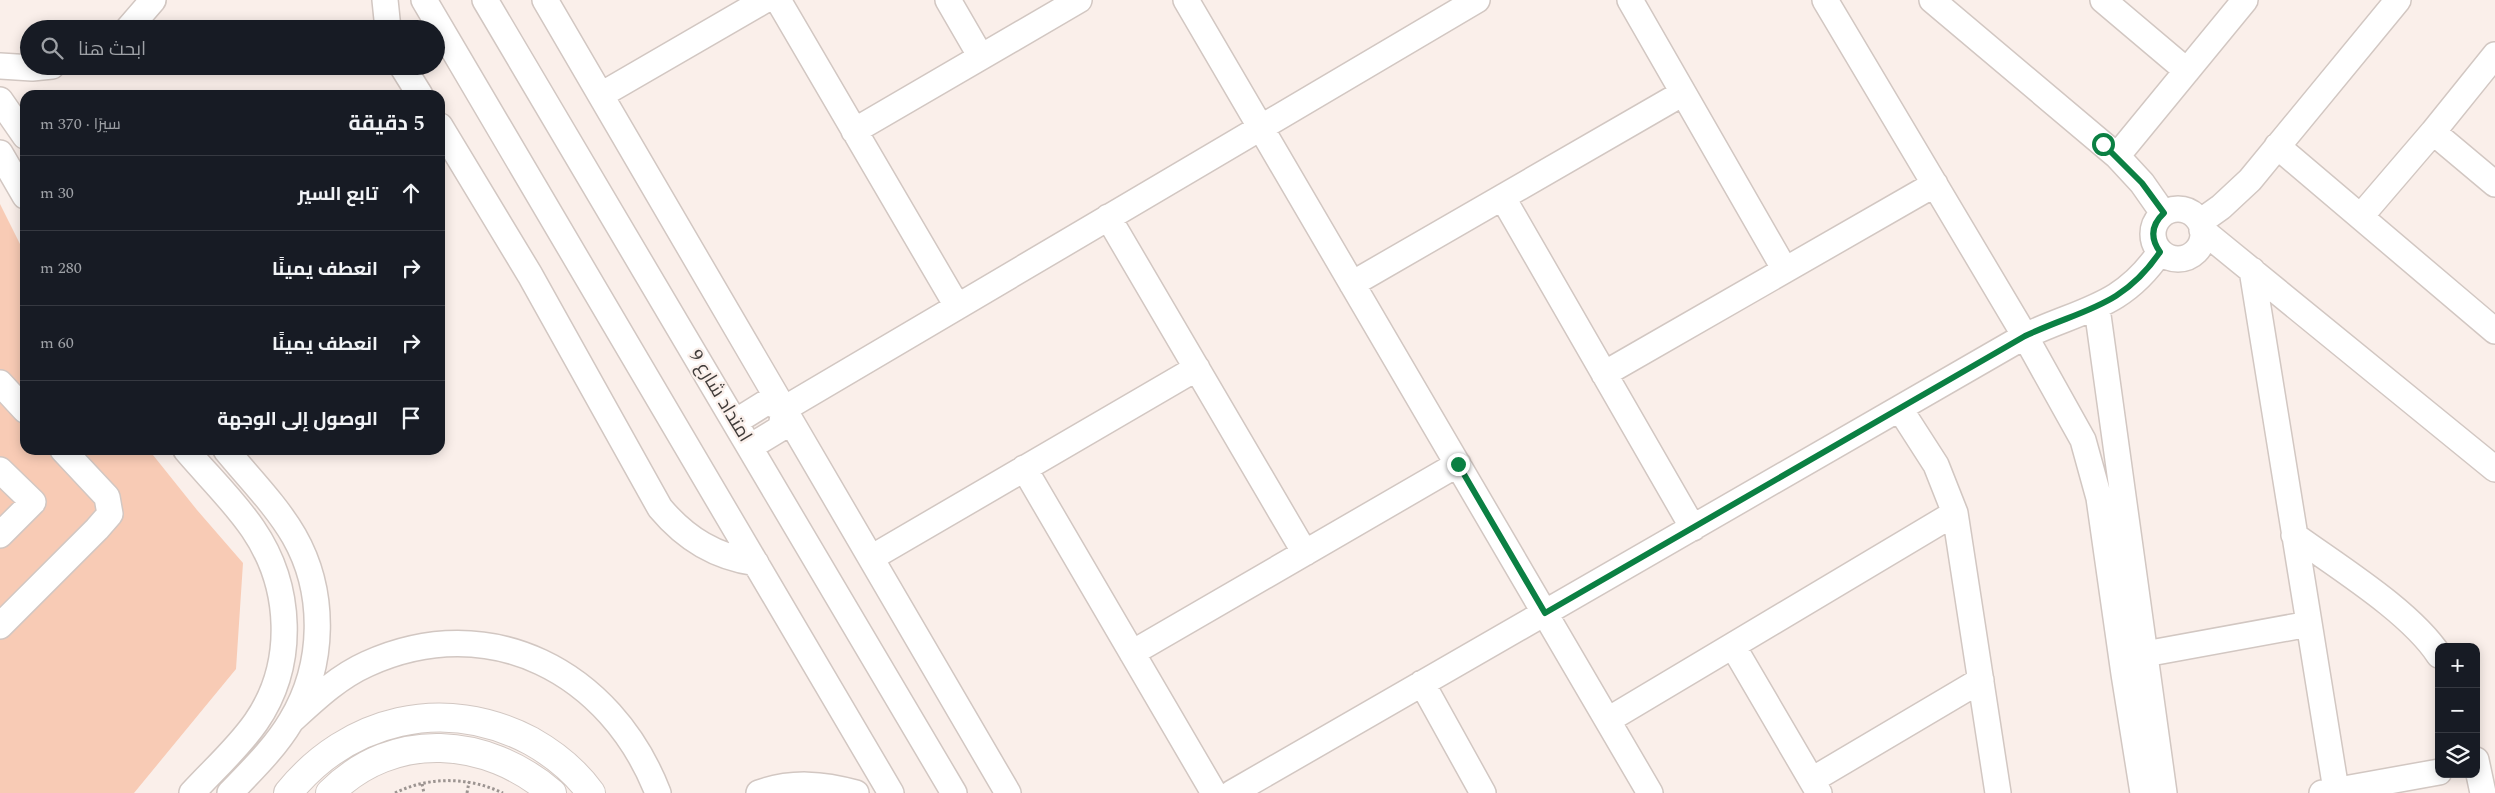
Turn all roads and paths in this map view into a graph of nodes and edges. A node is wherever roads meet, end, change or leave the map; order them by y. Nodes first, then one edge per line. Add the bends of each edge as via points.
1 (153, 0) edge
2 (385, 0) edge
3 (424, 0) edge
4 (485, 0) edge
5 (545, 0) edge
6 (765, 0) edge
7 (778, 0) edge
8 (948, 0) edge
9 (1079, 0) edge
10 (1186, 0) edge
11 (1477, 0) edge
12 (1630, 0) edge
13 (1825, 0) edge
14 (1932, 0) edge
15 (2103, 0) edge
16 (2245, 0) edge
17 (2398, 0) edge
18 (136, 20) edge
19 (387, 20) edge
20 (436, 20) edge
21 (445, 36) edge
22 (2495, 55) edge
23 (981, 57) junction
24 (0, 66) edge
25 (20, 67) edge
26 (2187, 71) junction
27 (408, 75) edge
28 (417, 90) edge
29 (1683, 94) junction
30 (601, 95) junction
31 (0, 100) edge
32 (1261, 127) junction
33 (20, 129) edge
34 (854, 131) junction
35 (2434, 132) junction
36 (445, 134) edge
37 (2277, 146) junction
38 (0, 153) edge
39 (2117, 156) junction
40 (1935, 184) junction
41 (2495, 184) edge
42 (20, 187) edge
43 (1503, 198) junction
44 (2164, 213) junction
45 (2361, 216) junction
46 (1108, 217) junction
47 (2201, 226) junction
48 (2160, 252) junction
49 (1785, 270) junction
50 (2252, 270) junction
51 (1352, 284) junction
52 (957, 306) junction
53 (2097, 308) junction
54 (2495, 331) edge
55 (2025, 336) junction
56 (1197, 368) junction
57 (1604, 374) junction
58 (0, 383) edge
59 (20, 405) edge
60 (784, 409) junction
61 (1900, 409) junction
62 (735, 422) junction
63 (750, 447) junction
64 (68, 455) edge
65 (190, 455) edge
66 (230, 455) edge
67 (1458, 464) junction
68 (1024, 468) junction
69 (2495, 469) edge
70 (0, 470) edge
71 (1955, 513) junction
72 (1693, 528) junction
73 (0, 535) edge
74 (2294, 535) junction
75 (1305, 553) junction
76 (871, 558) junction
77 (756, 562) junction
78 (1545, 613) junction
79 (2309, 624) junction
80 (0, 626) edge
81 (1733, 646) junction
82 (2435, 651) edge
83 (1132, 654) junction
84 (2136, 656) junction
85 (1981, 680) junction
86 (1422, 684) junction
87 (292, 720) junction
88 (1608, 720) junction
89 (2435, 773) edge
90 (2480, 778) edge
91 (469, 782) junction
92 (422, 784) junction
93 (1815, 787) edge
94 (659, 791) edge
95 (2329, 792) edge
96 (192, 793) edge
97 (230, 793) edge
98 (288, 793) edge
99 (330, 793) edge
100 (395, 793) edge
101 (424, 793) edge
102 (467, 793) edge
103 (502, 793) edge
104 (552, 793) edge
105 (591, 793) edge
106 (759, 793) edge
107 (856, 793) edge
108 (892, 793) edge
109 (954, 793) edge
110 (1008, 793) edge
111 (1214, 793) edge
112 (1232, 793) edge
113 (1482, 793) edge
114 (1650, 793) edge
115 (1998, 793) edge
116 (2143, 793) edge
117 (2164, 793) edge
118 (2483, 793) edge

1 - 18 street
2 - 19 street
3 - 20 street
4 - 62 street, امتداد شارع 9
5 - 30 street
6 - 30 street
7 - 34 street
8 - 23 street
9 - 23 street
10 - 32 street
11 - 32 street
12 - 29 street
13 - 40 street
14 - 39 street
15 - 26 street
16 - 26 street
17 - 37 street
21 - 77 street
22 - 35 street
23 - 34 street
24 - 25 street
26 - 39 street
27 - 28 street
29 - 43 street
29 - 49 street
30 - 60 street
31 - 33 street
32 - 46 street
32 - 51 street
34 - 52 street
35 - 41 street
35 - 45 street
36 - 77 street via 545,301 660,508 695,542 724,556
37 - 45 street
37 - 47 street via 2241,190
38 - 42 street
39 - 44 street
40 - 49 street
40 - 55 street
43 - 51 street
43 - 57 street
44 - 47 street via 2170,210 2190,212
44 - 48 street via 2153,232
45 - 54 street
46 - 52 street
46 - 56 street
47 - 48 street via 2200,245 2189,256 2174,258
47 - 50 street
48 - 53 street via 2133,284
49 - 57 street
50 - 69 street
50 - 74 street
51 - 67 street
52 - 60 street
53 - 55 street
53 - 84 street
55 - 61 street
55 - 84 street via 2076,423 2090,458
56 - 68 street
56 - 75 street
57 - 72 street
58 - 59 street
60 - 62 street via 767,402
60 - 63 street via 781,428
60 - 76 street
61 - 71 street via 1936,465
61 - 72 street
62 - 63 street, امتداد شارع 9
63 - 109 street, امتداد شارع 9
64 - 80 street via 107,497 110,514
65 - 96 street via 263,544 278,582 284,623 281,664 267,703 245,737
66 - 87 street via 283,519 311,576 317,618 314,661
67 - 75 street
67 - 78 street
68 - 76 street
68 - 83 street
70 - 73 street via 33,502
71 - 81 street
71 - 85 street
72 - 78 street
74 - 79 street
74 - 82 street via 2398,612
75 - 83 street
76 - 110 street
77 - 108 street
78 - 86 street
78 - 88 street
79 - 84 street
79 - 95 street
81 - 88 street
81 - 93 street
83 - 111 street
84 - 116 street
84 - 117 street
85 - 93 street
85 - 115 street
86 - 112 street
86 - 113 street
87 - 94 street via 332,684 384,657 441,644 500,649 538,660 588,691 628,734
87 - 97 street via 276,743
88 - 114 street
89 - 95 street
90 - 118 street
91 - 92 path
91 - 102 path
91 - 103 path
92 - 100 path
92 - 101 path
98 - 105 main road via 315,763 351,739 391,723 435,718 478,722 520,736 558,759
99 - 104 main road via 350,776 385,757 443,747 483,753 502,760
106 - 107 street via 807,784

